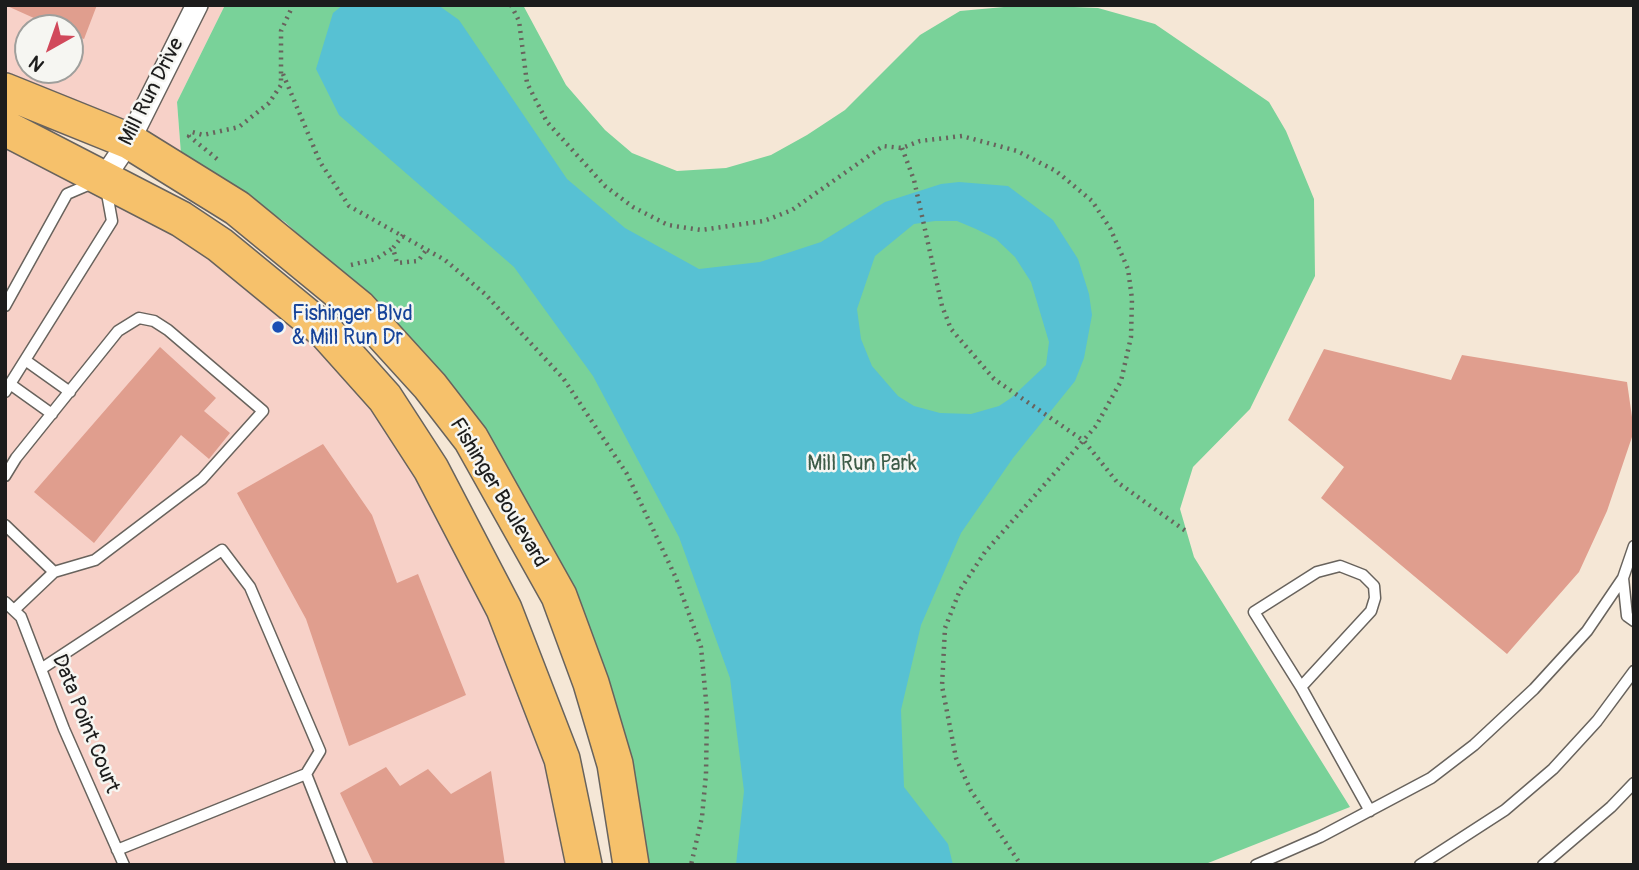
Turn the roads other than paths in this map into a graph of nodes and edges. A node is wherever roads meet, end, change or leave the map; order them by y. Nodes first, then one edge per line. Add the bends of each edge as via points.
1 (197, 5) edge
2 (5, 91) edge
3 (5, 128) edge
4 (128, 141) junction
5 (104, 178) junction
6 (5, 306) edge
7 (25, 360) junction
8 (8, 388) edge
9 (70, 392) junction
10 (52, 414) junction
11 (5, 476) edge
12 (5, 525) edge
13 (1634, 547) edge
14 (54, 572) junction
15 (1623, 578) junction
16 (10, 606) edge
17 (1634, 621) edge
18 (41, 669) junction
19 (1634, 671) edge
20 (1301, 687) junction
21 (306, 774) junction
22 (1634, 782) edge
23 (1370, 811) junction
24 (117, 850) junction
25 (124, 865) edge
26 (342, 865) edge
27 (584, 865) edge
28 (631, 865) edge
29 (1256, 865) edge
30 (1420, 865) edge
31 (1543, 865) edge

1 - 4 street, Mill Run Drive
2 - 4 main road, Fishinger Boulevard
3 - 5 main road
4 - 5 street, Mill Run Drive
4 - 28 main road, Fishinger Boulevard via 237,208 359,308 471,439 559,596 615,764
5 - 6 lane via 67,194
5 - 7 lane via 112,221
5 - 27 main road via 220,245 326,332 385,398 431,469 504,609 562,759
7 - 8 lane
7 - 9 lane
8 - 10 lane
9 - 10 lane
9 - 14 lane via 118,331 139,318 168,330 263,411 202,480 105,554
10 - 11 lane
12 - 14 lane
13 - 15 lane
14 - 16 lane
15 - 17 lane via 1627,616
15 - 23 lane via 1587,631 1474,745 1431,778
16 - 18 lane, Data Point Court via 22,617
18 - 21 lane via 222,550 250,587 320,751
18 - 24 lane, Data Point Court
19 - 30 lane via 1553,769 1505,810
20 - 20 lane via 1371,611 1374,586 1363,575 1340,566 1317,572 1254,612
20 - 23 lane
21 - 24 lane
21 - 26 lane
22 - 31 lane via 1602,816
23 - 29 lane
24 - 25 lane, Data Point Court

